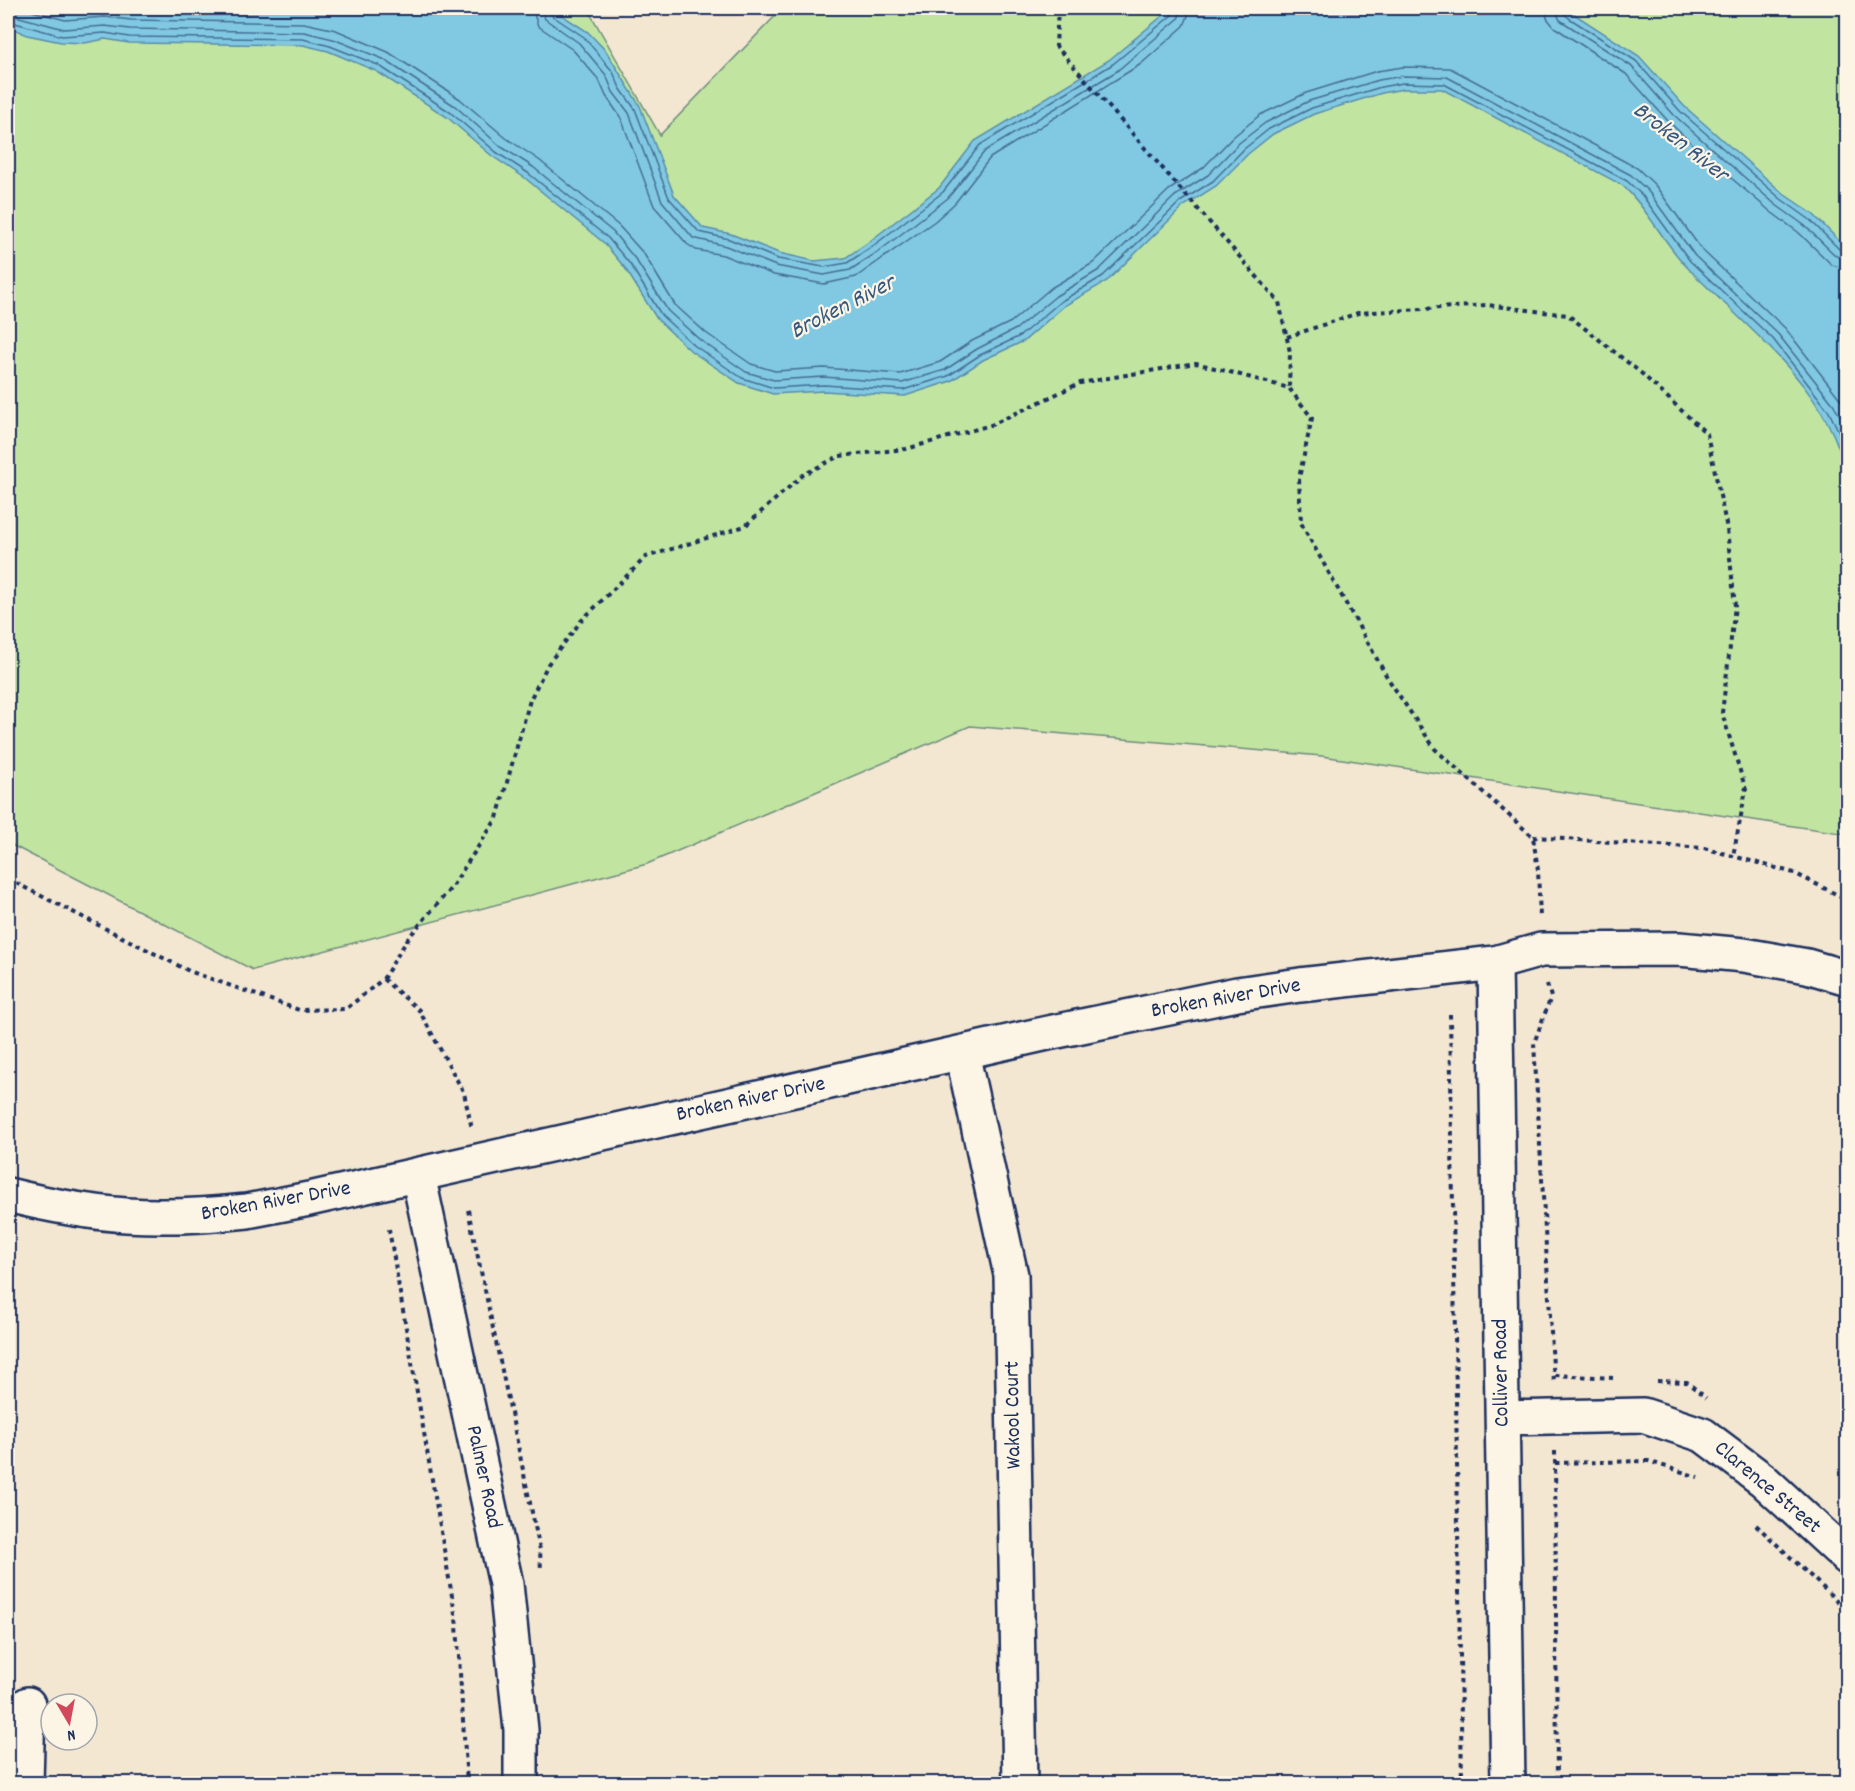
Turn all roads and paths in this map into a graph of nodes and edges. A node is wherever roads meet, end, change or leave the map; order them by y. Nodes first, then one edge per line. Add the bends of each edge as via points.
1 (1059, 8) edge
2 (1287, 336) junction
3 (1289, 388) junction
4 (1533, 837) junction
5 (1733, 856) junction
6 (8, 879) edge
7 (1848, 900) edge
8 (1680, 949) junction
9 (1541, 950) junction
10 (1495, 963) junction
11 (1848, 978) edge
12 (382, 979) junction
13 (1450, 1014) dead end
14 (962, 1053) junction
15 (479, 1161) junction
16 (418, 1175) junction
17 (8, 1195) edge
18 (389, 1229) dead end
19 (1503, 1418) junction
20 (1556, 1463) dead end
21 (1709, 1480) dead end
22 (1752, 1521) dead end
23 (1848, 1558) edge
24 (1848, 1611) edge
25 (28, 1704) dead end
26 (27, 1784) edge
27 (467, 1784) edge
28 (521, 1784) edge
29 (1020, 1784) edge
30 (1462, 1784) edge
31 (1508, 1784) edge

1 - 2 path via 1056,46 1279,302
2 - 3 path
2 - 5 path via 1358,313 1487,305 1568,315 1641,373 1707,434 1727,529 1734,606 1722,713 1746,790
3 - 4 path via 1312,418 1299,478 1301,522 1387,677 1435,749
3 - 12 path via 1196,363 1080,383 992,425 906,449 839,456 803,475 745,526 646,557 581,621 548,664 530,700 498,818
4 - 5 path via 1704,848
4 - 9 path
5 - 7 path via 1794,873
6 - 12 path via 189,971 299,1010 346,1009
8 - 9 street, Broken River Drive
8 - 10 street, Broken River Drive via 1541,966
8 - 11 street, Broken River Drive via 1755,957
9 - 10 street, Broken River Drive
10 - 14 street, Broken River Drive via 1237,994
10 - 19 street, Colliver Road
12 - 15 path via 419,1010 464,1093
13 - 30 path
14 - 15 street, Broken River Drive
14 - 29 street, Wakool Court via 1011,1275
15 - 16 street, Broken River Drive
16 - 17 street, Broken River Drive via 247,1211 185,1217 125,1217 64,1209
16 - 28 street, Palmer Road via 506,1584 521,1730
18 - 27 path via 457,1625
19 - 23 street, Clarence Street via 1643,1415 1703,1435 1763,1480
19 - 31 street, Colliver Road
20 - 21 path via 1648,1461
22 - 24 path
25 - 26 street

